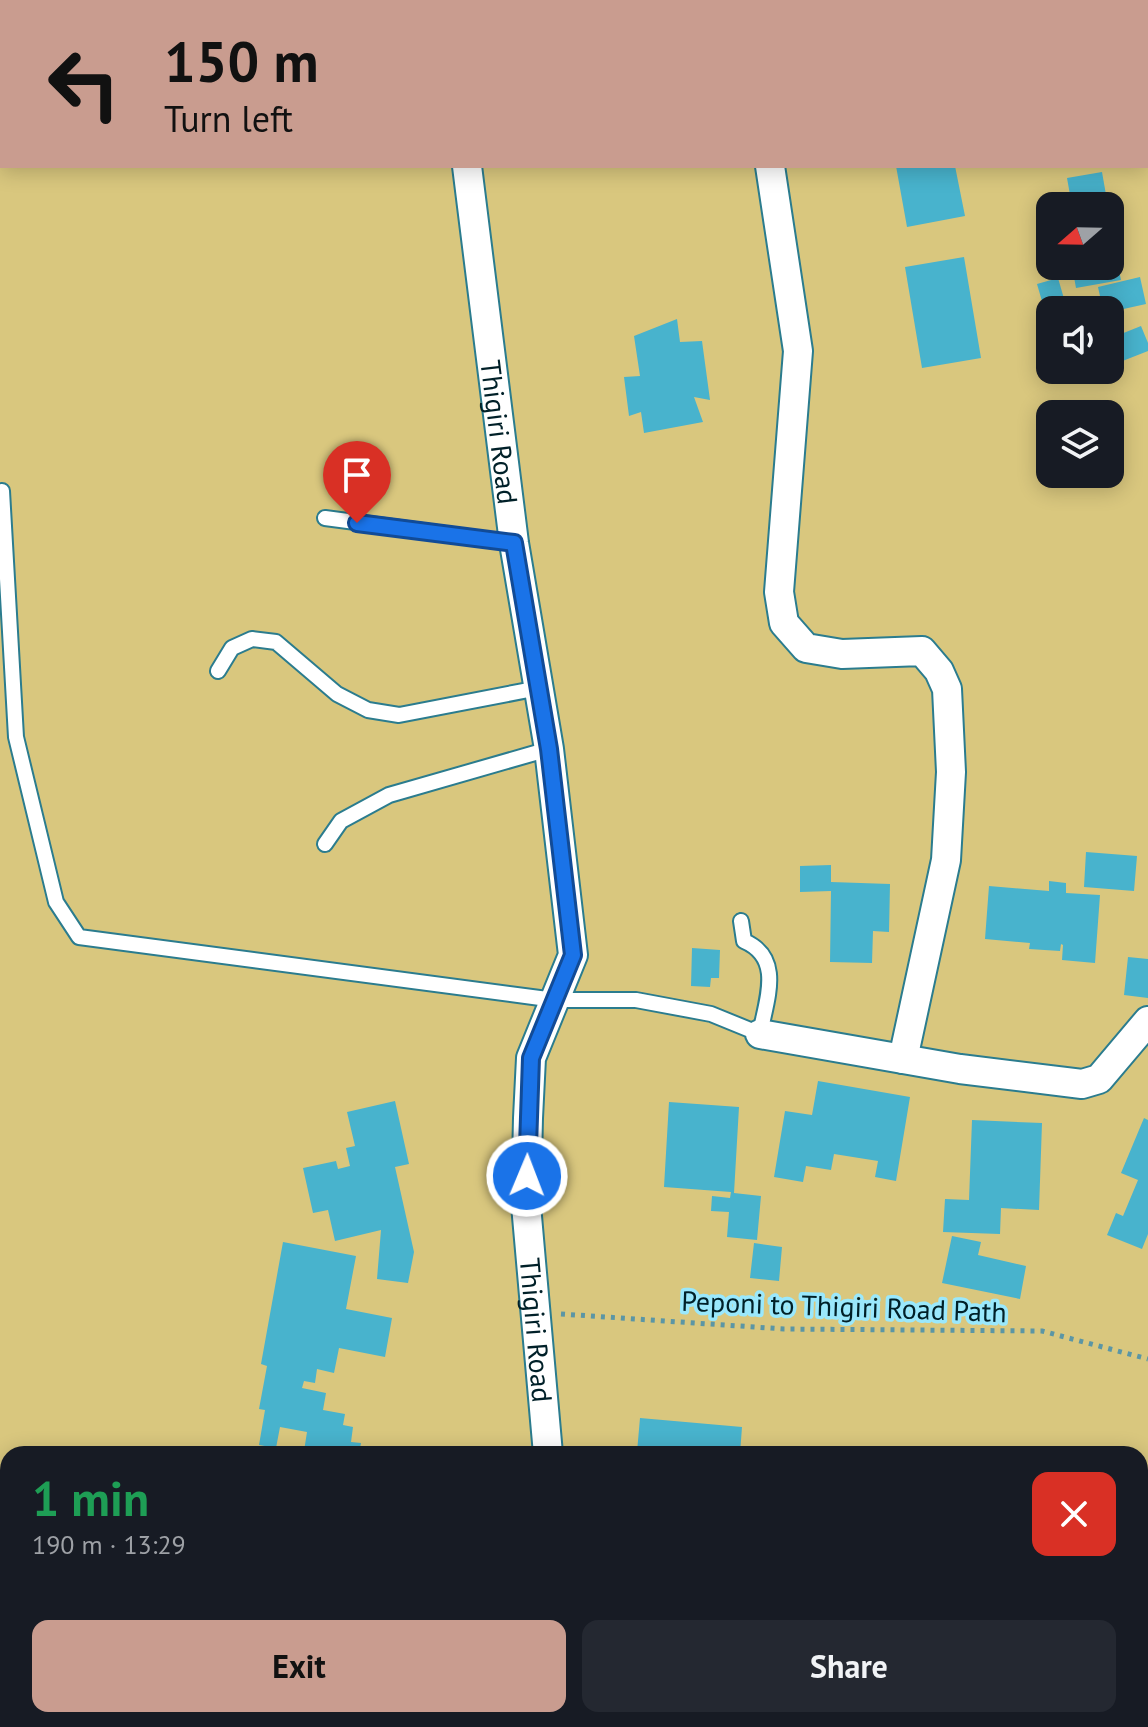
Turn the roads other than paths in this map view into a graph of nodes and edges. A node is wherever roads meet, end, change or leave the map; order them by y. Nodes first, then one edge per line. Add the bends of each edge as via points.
1 (467, 168) edge
2 (770, 168) edge
3 (2, 491) edge
4 (325, 518) dead end
5 (514, 543) junction
6 (218, 671) dead end
7 (539, 688) junction
8 (549, 749) junction
9 (325, 844) dead end
10 (741, 921) dead end
11 (555, 1000) junction
12 (1148, 1021) edge
13 (760, 1034) junction
14 (903, 1059) junction
15 (547, 1446) edge

1 - 5 street, Thigiri Road
2 - 14 street via 798,351 779,592 784,623 806,648 842,654 922,651 947,689 951,772 946,860
3 - 11 lane via 16,737 56,902 79,937
4 - 5 lane
5 - 7 street, Thigiri Road
6 - 7 lane via 232,648 252,639 276,642 337,694 368,710 399,715
7 - 8 street, Thigiri Road
8 - 9 lane via 389,795 341,821
8 - 11 street, Thigiri Road via 573,955
10 - 13 lane via 744,941 757,946 769,965
11 - 13 lane via 636,1000 711,1014
11 - 15 street, Thigiri Road via 531,1058 526,1205
12 - 14 street via 1099,1079 1082,1084
13 - 14 street

